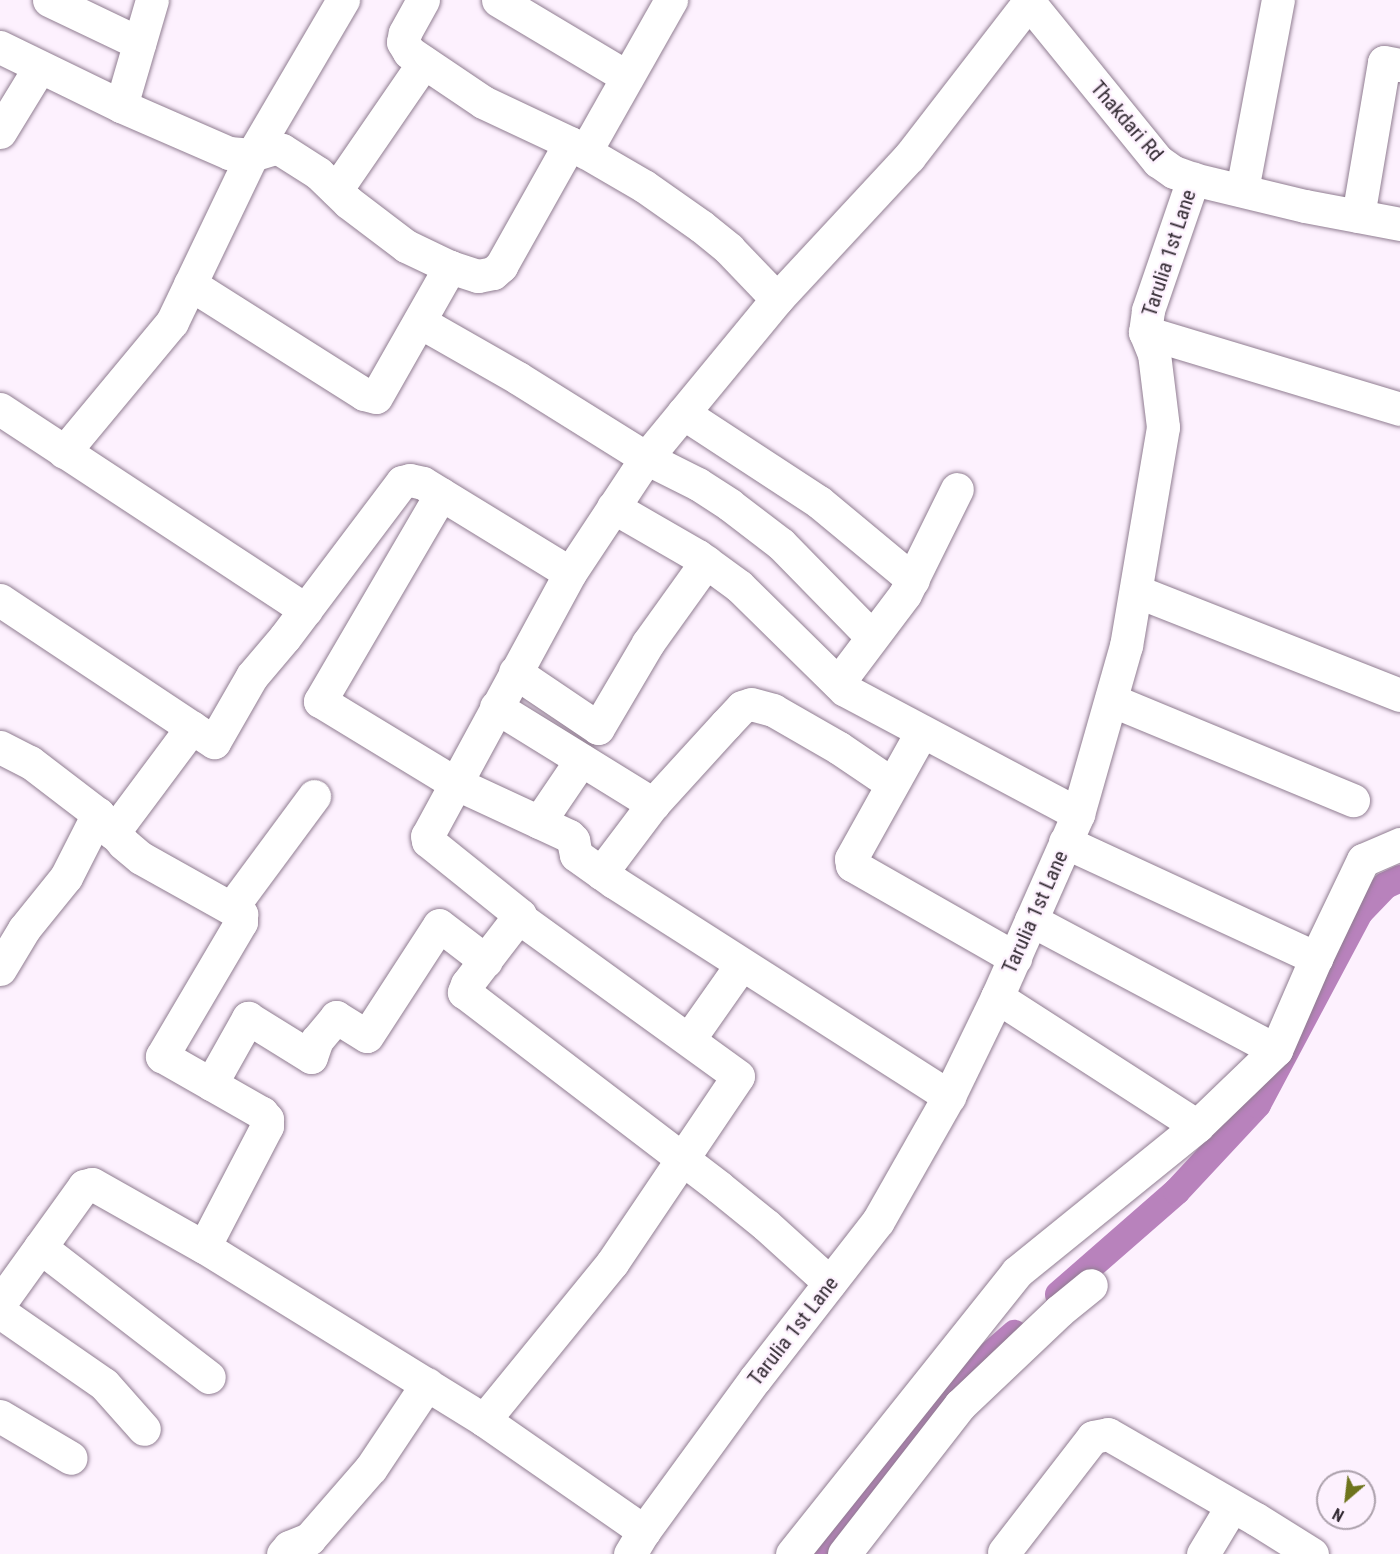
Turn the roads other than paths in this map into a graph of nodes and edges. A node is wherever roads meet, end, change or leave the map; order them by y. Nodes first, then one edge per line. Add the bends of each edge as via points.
1 (152, 0) edge
2 (423, 0) edge
3 (498, 0) edge
4 (671, 0) edge
5 (1278, 0) edge
6 (1028, 1) edge
7 (57, 2) edge
8 (339, 2) edge
9 (139, 43) junction
10 (0, 47) edge
11 (424, 62) junction
12 (1400, 65) edge
13 (39, 68) junction
14 (627, 77) junction
15 (121, 106) junction
16 (0, 132) edge
17 (578, 148) junction
18 (252, 155) junction
19 (1193, 179) junction
20 (336, 190) junction
21 (1242, 190) junction
22 (1358, 216) junction
23 (1400, 224) edge
24 (450, 267) junction
25 (190, 284) junction
26 (777, 299) junction
27 (420, 322) junction
28 (1145, 332) junction
29 (1400, 408) edge
30 (0, 409) edge
31 (683, 413) junction
32 (64, 452) junction
33 (646, 458) junction
34 (957, 489) dead end
35 (441, 494) junction
36 (613, 507) junction
37 (706, 562) junction
38 (570, 573) junction
39 (913, 580) junction
40 (1136, 591) junction
41 (0, 600) edge
42 (306, 609) junction
43 (872, 637) junction
44 (515, 672) junction
45 (838, 683) junction
46 (1400, 695) edge
47 (1111, 700) junction
48 (866, 703) junction
49 (496, 707) junction
50 (192, 727) junction
51 (921, 733) junction
52 (0, 747) edge
53 (839, 748) junction
54 (581, 760) junction
55 (455, 783) junction
56 (892, 784) junction
57 (314, 796) dead end
58 (1353, 800) dead end
59 (653, 804) junction
60 (539, 822) junction
61 (105, 823) junction
62 (1072, 828) junction
63 (1400, 844) edge
64 (602, 873) junction
65 (232, 907) junction
66 (520, 918) junction
67 (1031, 920) junction
68 (1015, 958) junction
69 (1316, 958) junction
70 (486, 961) junction
71 (741, 965) junction
72 (0, 969) edge
73 (997, 997) junction
74 (689, 1040) junction
75 (1276, 1050) junction
76 (211, 1084) junction
77 (948, 1096) junction
78 (1197, 1126) junction
79 (680, 1159) junction
80 (40, 1247) junction
81 (204, 1247) junction
82 (830, 1283) junction
83 (1092, 1285) dead end
84 (0, 1303) edge
85 (0, 1312) edge
86 (209, 1377) dead end
87 (427, 1384) junction
88 (0, 1416) edge
89 (484, 1420) junction
90 (144, 1429) dead end
91 (70, 1458) dead end
92 (1232, 1506) junction
93 (637, 1543) edge
94 (1004, 1552) dead end
95 (283, 1554) edge
96 (792, 1554) edge
97 (844, 1554) edge
98 (1203, 1554) edge
99 (1312, 1554) edge

1 - 9 street
2 - 11 street via 403,42
3 - 14 street
4 - 14 street
5 - 21 street
6 - 19 street, Thakdari Rd via 1158,161
6 - 26 street via 909,157
7 - 9 street
8 - 18 street
9 - 15 street
10 - 13 street
11 - 17 street via 483,102
11 - 20 street
12 - 22 street via 1384,62
13 - 15 street
13 - 16 street
14 - 17 street
15 - 18 street via 229,153
17 - 24 street via 501,266 486,276
17 - 26 street via 644,186 701,226
18 - 20 street via 275,148 282,150
18 - 25 street
19 - 21 street, Thakdari Rd
19 - 28 street, Tarulia 1st Lane via 1148,310
20 - 24 street via 406,246
21 - 22 street, Thakdari Rd
22 - 23 street, Thakdari Rd
24 - 27 street
25 - 27 street via 371,397 380,393
25 - 32 street via 172,321
26 - 31 street
27 - 33 street
28 - 29 street
28 - 40 street, Tarulia 1st Lane via 1154,354 1163,427
30 - 32 street
31 - 33 street
31 - 39 street via 819,502
32 - 42 street
33 - 36 street
33 - 43 street via 698,484 756,524 811,572
34 - 39 street
35 - 38 street
35 - 42 street via 423,483 402,482
35 - 55 street via 320,701
36 - 37 street
36 - 38 street
37 - 44 street via 648,643 598,728
37 - 45 street via 739,586
38 - 44 street
39 - 43 street
40 - 46 street
40 - 47 street, Tarulia 1st Lane
41 - 50 street
42 - 50 street via 252,676 217,739 210,741
43 - 45 street
44 - 49 street
45 - 48 street
47 - 58 street
47 - 62 street, Tarulia 1st Lane
48 - 51 street
48 - 53 street
49 - 54 street
49 - 55 street
50 - 61 street
51 - 56 street
51 - 62 street
52 - 61 street via 30,762
53 - 56 street
53 - 59 street via 773,710 751,704 742,707
54 - 59 street
54 - 60 street
55 - 60 street
55 - 66 street via 428,833 428,841 519,913
56 - 68 street via 851,859 852,865
57 - 65 street
59 - 64 street
60 - 64 street via 569,836 576,855
61 - 65 street via 159,870
61 - 72 street via 24,929
62 - 67 street, Tarulia 1st Lane
62 - 69 street
63 - 69 street via 1363,860
64 - 71 street
65 - 76 street via 241,914 241,922 162,1056
66 - 70 street
66 - 74 street
67 - 68 street, Tarulia 1st Lane
67 - 75 street
68 - 73 street, Tarulia 1st Lane
69 - 75 street
70 - 76 street via 439,925 368,1036 336,1017 310,1057 248,1018
70 - 79 street via 464,992
71 - 74 street
71 - 77 street
73 - 77 street, Tarulia 1st Lane
73 - 78 street
74 - 79 street via 738,1076
75 - 78 street
76 - 81 street via 262,1113 267,1126
77 - 82 street, Tarulia 1st Lane via 878,1221
78 - 96 street via 1017,1272
79 - 82 street via 766,1225
79 - 89 street via 612,1263
80 - 81 street via 87,1184
80 - 84 street
80 - 86 street
81 - 87 street
82 - 93 street, Tarulia 1st Lane via 755,1379
83 - 97 street via 960,1405
85 - 90 street via 104,1384
87 - 89 street
87 - 95 street via 371,1468 309,1539 289,1547
88 - 91 street
89 - 93 street
92 - 94 street via 1108,1434 1099,1434
92 - 98 street
92 - 99 street

